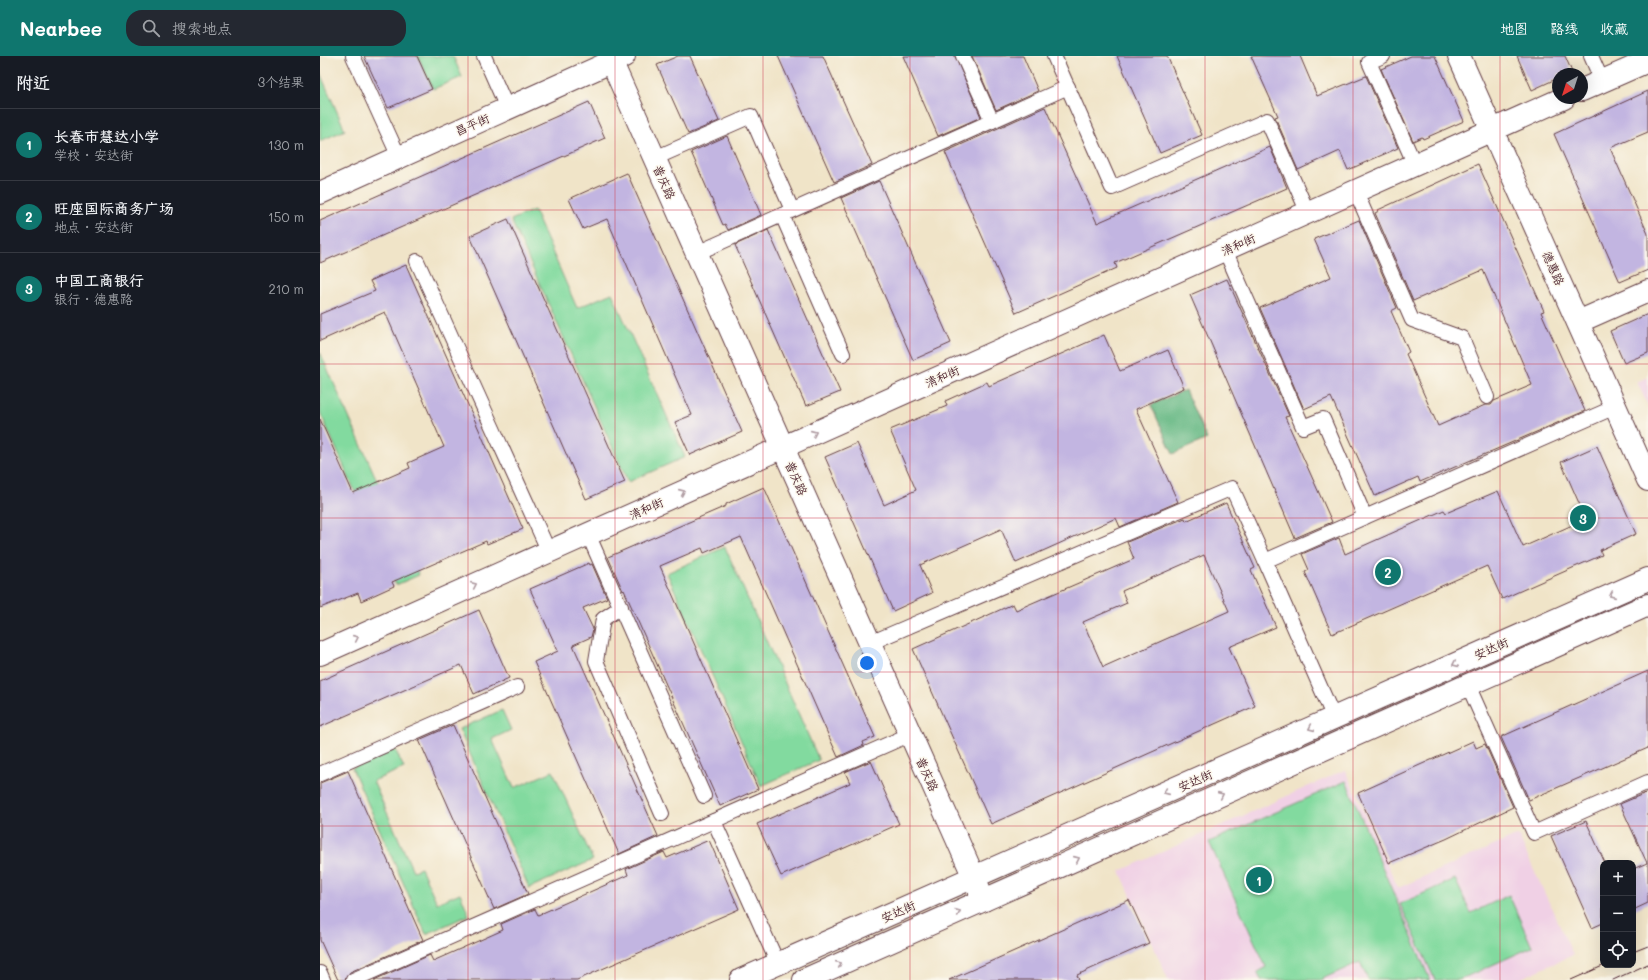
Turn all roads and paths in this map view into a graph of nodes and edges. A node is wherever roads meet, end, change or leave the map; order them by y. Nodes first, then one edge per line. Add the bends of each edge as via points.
1 (353, 56) edge
2 (484, 56) edge
3 (963, 56) edge
4 (1054, 56) edge
5 (1459, 56) edge
6 (1591, 56) edge
7 (1380, 57) edge
8 (615, 58) edge
9 (1648, 61) edge
10 (1602, 81) junction
11 (1588, 87) edge
12 (1068, 88) junction
13 (1552, 103) edge
14 (508, 108) junction
15 (992, 121) junction
16 (1492, 130) junction
17 (399, 157) junction
18 (655, 158) junction
19 (1415, 165) junction
20 (1356, 192) junction
21 (320, 193) edge
22 (787, 212) junction
23 (1308, 213) junction
24 (1225, 250) junction
25 (697, 252) junction
26 (417, 262) dead end
27 (1648, 291) edge
28 (1578, 322) junction
29 (843, 354) dead end
30 (1486, 397) dead end
31 (1615, 407) junction
32 (783, 447) junction
33 (1648, 480) edge
34 (1365, 517) junction
35 (588, 534) junction
36 (548, 552) junction
37 (1265, 561) junction
38 (1648, 579) edge
39 (1648, 605) edge
40 (621, 608) junction
41 (870, 643) junction
42 (320, 654) edge
43 (1468, 685) junction
44 (517, 687) dead end
45 (1334, 718) junction
46 (911, 734) junction
47 (320, 774) edge
48 (1648, 782) edge
49 (704, 796) dead end
50 (662, 814) dead end
51 (714, 821) junction
52 (974, 877) junction
53 (984, 900) junction
54 (778, 964) junction
55 (320, 973) edge
56 (809, 979) edge
57 (323, 980) edge
58 (353, 980) edge
59 (741, 980) edge

1 - 17 lane
2 - 14 lane
3 - 15 lane
4 - 12 lane
5 - 16 street, 德惠路
6 - 10 lane
7 - 19 lane via 1369,62
8 - 14 street, 昌平街
8 - 18 street, 普庆路
9 - 10 street
10 - 11 street
12 - 15 lane
12 - 23 lane via 1112,188 1267,120
13 - 16 street, 清和街
14 - 17 street, 昌平街
15 - 22 lane
16 - 19 street, 清和街
16 - 28 street, 德惠路
17 - 21 street, 昌平街
18 - 22 lane via 751,116
18 - 25 street, 普庆路
19 - 20 street, 清和街
20 - 23 street, 清和街
20 - 30 lane via 1412,320 1462,338
22 - 25 lane
22 - 29 lane
23 - 24 street, 清和街
32 -> 24 street, 清和街
24 - 34 lane via 1303,427 1323,419
25 - 32 street, 普庆路
26 - 36 lane
27 - 28 street
28 - 31 street, 德惠路
31 - 33 street, 德惠路
31 - 34 lane
35 -> 32 street, 清和街
32 - 41 street, 普庆路
34 - 37 lane
35 - 36 street, 清和街
35 - 40 lane
42 -> 36 street, 清和街
37 - 41 lane via 1232,488
37 - 45 lane
38 -> 45 street, 安达街
39 - 43 street, 安达街
40 - 49 lane
40 - 50 lane via 603,619 596,662
41 - 46 street, 普庆路
43 - 48 lane via 1534,833
53 -> 43 street, 安达街
44 - 47 lane
45 -> 52 street, 安达街
46 - 51 lane
46 - 52 street, 普庆路
51 - 54 lane
51 - 58 lane
52 - 53 street, 普庆路
52 - 54 street, 安达街
56 -> 53 street, 安达街
54 - 59 street, 安达街
55 - 57 lane

